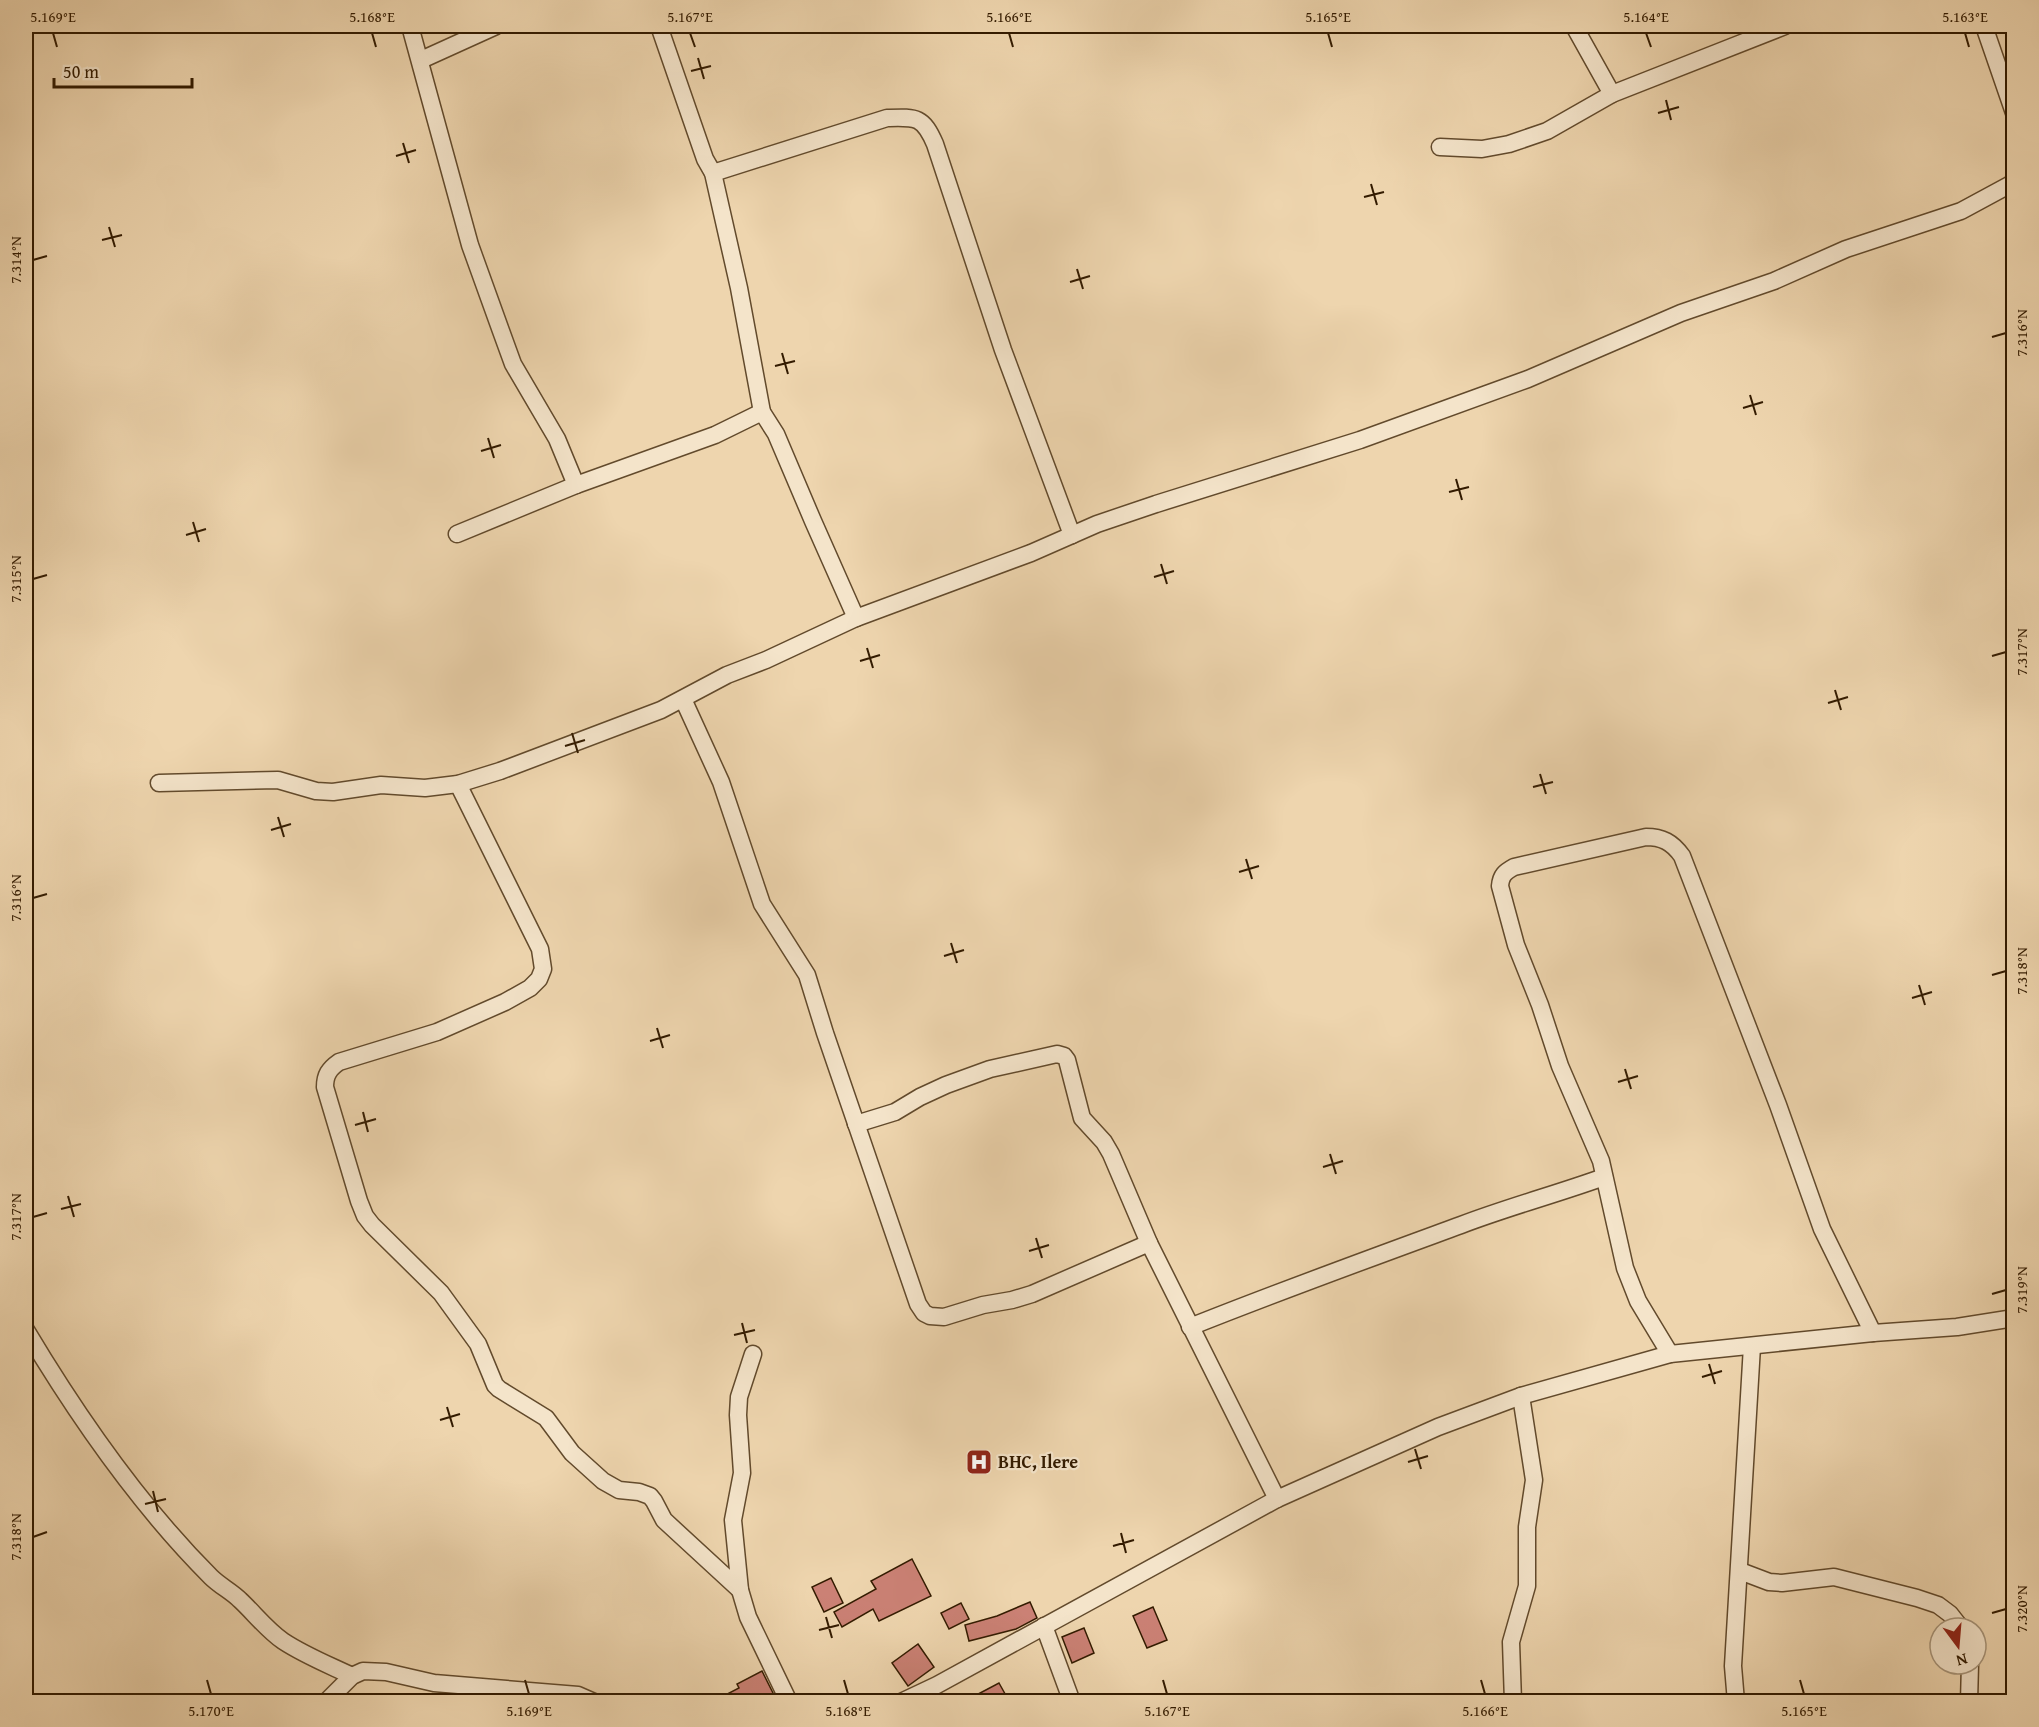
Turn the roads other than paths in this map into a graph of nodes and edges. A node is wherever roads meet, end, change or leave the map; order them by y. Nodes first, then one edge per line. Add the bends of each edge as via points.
1 (410, 26) edge
2 (496, 26) edge
3 (659, 26) edge
4 (1574, 26) edge
5 (1785, 26) edge
6 (1983, 26) edge
7 (421, 60) junction
8 (1612, 94) junction
9 (2013, 113) edge
10 (1440, 147) dead end
11 (713, 173) junction
12 (2013, 180) edge
13 (762, 412) junction
14 (576, 485) junction
15 (457, 534) dead end
16 (1072, 535) junction
17 (856, 618) junction
18 (683, 699) junction
19 (159, 783) dead end
20 (459, 784) junction
21 (856, 1124) junction
22 (1605, 1177) junction
23 (1149, 1243) junction
24 (2013, 1318) edge
25 (1190, 1327) junction
26 (26, 1330) edge
27 (1873, 1333) junction
28 (1752, 1346) junction
29 (753, 1354) dead end
30 (1670, 1354) junction
31 (1521, 1396) junction
32 (1277, 1499) junction
33 (1740, 1571) junction
34 (740, 1590) junction
35 (1952, 1616) edge
36 (1044, 1626) junction
37 (352, 1676) junction
38 (1970, 1676) edge
39 (326, 1701) edge
40 (594, 1701) edge
41 (789, 1701) edge
42 (901, 1701) edge
43 (1072, 1701) edge
44 (1513, 1701) edge
45 (1736, 1701) edge
46 (1969, 1701) edge

1 - 7 street
2 - 7 street
3 - 11 street
4 - 8 street
5 - 8 street
6 - 9 street
7 - 14 street via 470,244 509,353 557,439
8 - 10 street via 1547,131 1509,144 1482,149
11 - 13 street
11 - 16 street via 887,118 910,117 927,126 1003,350
12 - 16 street via 1961,211 1846,249 1774,281 1681,313 1528,379 1360,440 1156,504
13 - 14 street via 715,435
13 - 17 street via 776,434
14 - 15 street
16 - 17 street
17 - 18 street via 726,675
18 - 20 street via 602,733
18 - 21 street via 722,782 762,904 807,975
19 - 20 street via 278,780 333,792 381,784 425,788
20 - 34 street via 540,950 543,969 530,988 506,1002 437,1032 330,1067 325,1087 359,1201 372,1225 441,1293 478,1344 495,1385 546,1418 572,1453 603,1481 619,1490 650,1496 664,1520
21 - 23 street via 896,1113 920,1096 990,1069 1057,1054 1064,1056 1082,1118 1111,1154
21 - 23 street via 918,1304 930,1316 944,1317 1012,1300
22 - 25 street via 1462,1224
22 - 27 street via 1516,945 1500,878 1514,867 1660,837 1682,856 1822,1229
22 - 30 street via 1625,1268 1638,1301
23 - 25 street
24 - 27 street via 1958,1327
25 - 32 street
26 - 37 street via 76,1413 189,1554 280,1639
27 - 28 street
28 - 30 street
28 - 33 street
29 - 34 street via 739,1397 738,1415 742,1473 733,1520
30 - 31 street
31 - 32 street via 1438,1427
31 - 44 street via 1534,1480 1527,1527 1527,1586 1511,1642
32 - 36 street
33 - 35 street via 1782,1583 1834,1577 1938,1605
33 - 45 street via 1733,1666
34 - 41 street via 748,1617
36 - 42 street
36 - 43 street
37 - 39 street
37 - 40 street via 363,1671 386,1672 434,1683 578,1695
38 - 46 street

